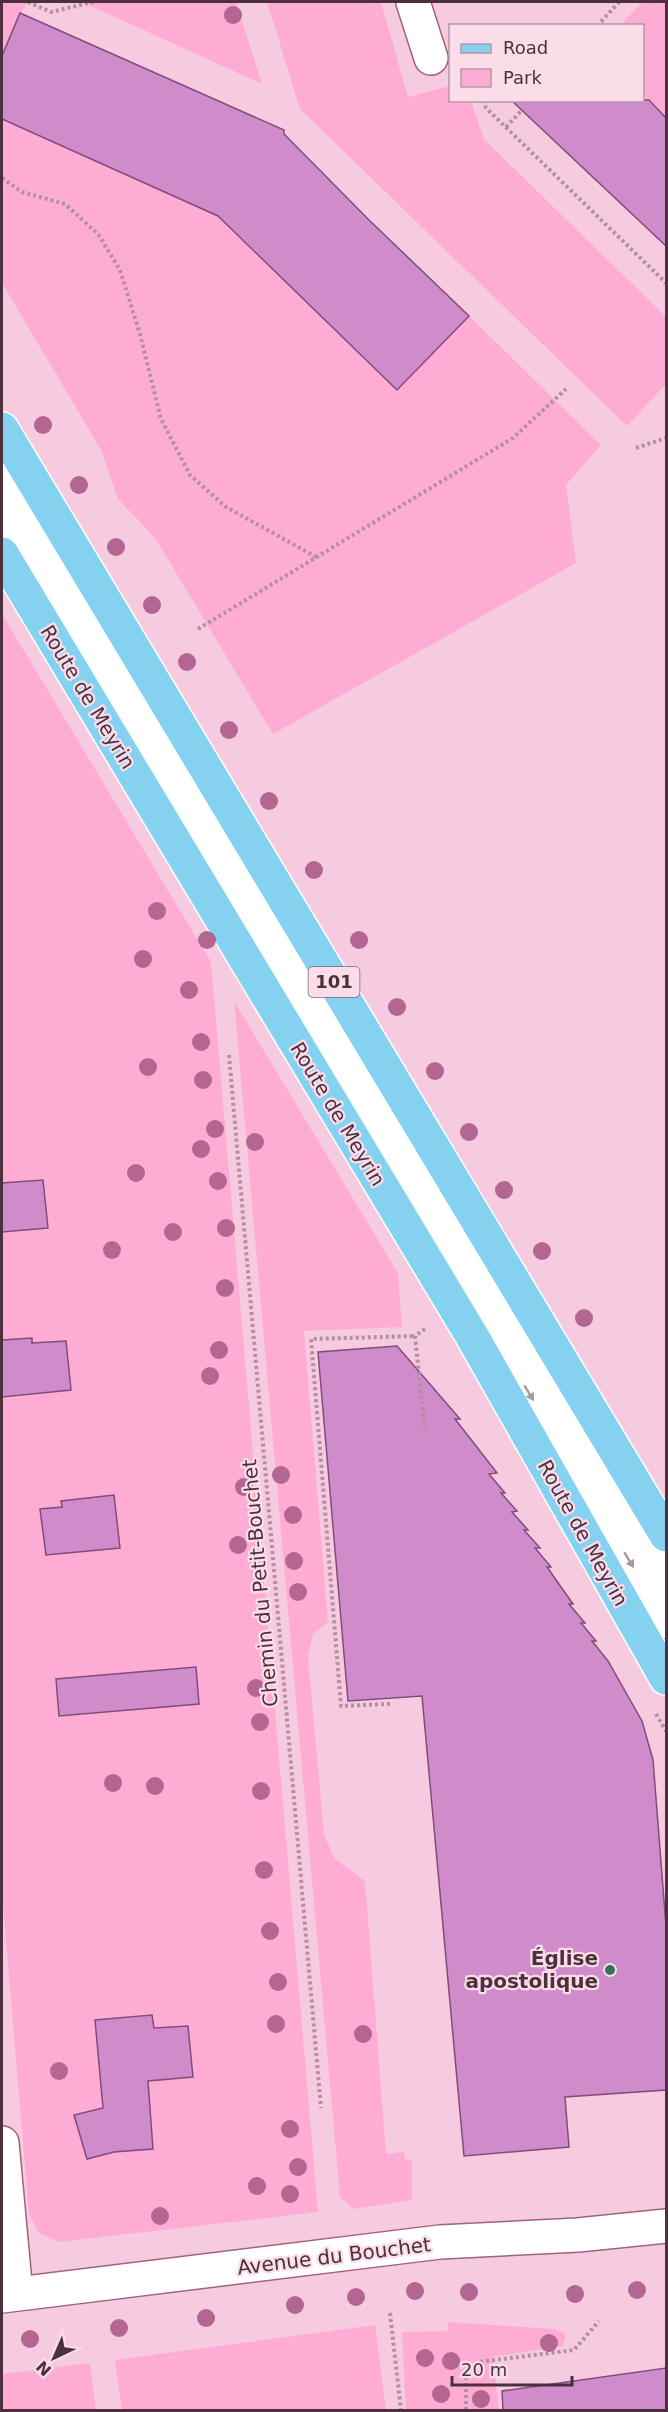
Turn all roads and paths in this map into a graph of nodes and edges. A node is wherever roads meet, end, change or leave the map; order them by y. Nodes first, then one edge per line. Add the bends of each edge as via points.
1 (28, 2) edge
2 (93, 2) edge
3 (413, 2) edge
4 (619, 2) edge
5 (599, 24) edge
6 (431, 58) dead end
7 (484, 102) edge
8 (521, 111) dead end
9 (506, 127) junction
10 (2, 178) edge
11 (666, 283) edge
12 (566, 389) dead end
13 (2, 429) edge
14 (666, 438) edge
15 (636, 448) dead end
16 (2, 467) edge
17 (2, 515) edge
18 (2, 554) edge
19 (318, 558) junction
20 (198, 630) dead end
21 (229, 1055) dead end
22 (430, 1325) dead end
23 (416, 1336) junction
24 (425, 1431) dead end
25 (666, 1534) edge
26 (666, 1575) edge
27 (666, 1622) edge
28 (666, 1678) edge
29 (390, 1704) dead end
30 (321, 2108) dead end
31 (2, 2144) edge
32 (666, 2226) edge
33 (9, 2295) edge
34 (390, 2313) dead end
35 (599, 2321) dead end
36 (401, 2410) edge
37 (465, 2410) edge

1 - 2 path via 51,12
3 - 6 street
4 - 5 path
7 - 9 path
8 - 9 path
9 - 11 path
10 - 19 path via 22,192 65,204 98,234 120,270 161,419 190,475 226,507
12 - 19 path via 513,438
13 - 25 main road, 101
14 - 15 path
16 - 26 street
17 -> 27 street
18 - 28 main road, Route de Meyrin via 472,1336
19 - 20 path
21 - 30 path, Chemin du Petit-Bouchet
22 - 23 path
23 - 24 path
23 - 29 path via 311,1339 341,1706
31 - 33 street
32 - 33 street, Avenue du Bouchet via 440,2242
34 - 36 path
35 - 37 path via 574,2350 479,2362 466,2377

